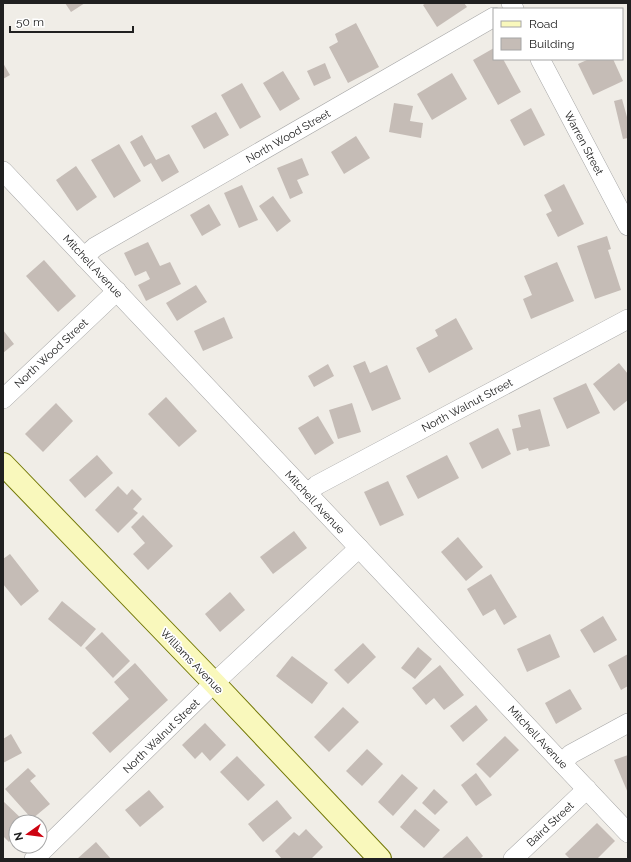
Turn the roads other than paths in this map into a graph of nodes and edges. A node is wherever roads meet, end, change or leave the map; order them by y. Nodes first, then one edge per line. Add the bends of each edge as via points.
1 (493, 18) edge
2 (541, 60) edge
3 (3, 171) edge
4 (628, 226) edge
5 (84, 257) junction
6 (117, 291) junction
7 (628, 319) edge
8 (3, 399) edge
9 (3, 464) edge
10 (307, 494) junction
11 (359, 548) junction
12 (214, 684) junction
13 (628, 723) edge
14 (562, 762) junction
15 (587, 789) junction
16 (628, 833) edge
17 (34, 859) edge
18 (380, 859) edge
19 (513, 859) edge

1 - 5 street, North Wood Street via 95,247
2 - 4 street, Warren Street
3 - 5 street, Mitchell Avenue
5 - 6 street, Mitchell Avenue
6 - 8 street, North Wood Street
6 - 10 street, Mitchell Avenue
7 - 10 street, North Walnut Street via 317,485
9 - 12 street, Williams Avenue
10 - 11 street, Mitchell Avenue
11 - 12 street, North Walnut Street
11 - 14 street, Mitchell Avenue
12 - 17 street, North Walnut Street
12 - 18 street, Williams Avenue
13 - 14 street via 571,754
14 - 15 street, Mitchell Avenue
15 - 16 street, Mitchell Avenue
15 - 19 street, Baird Street

